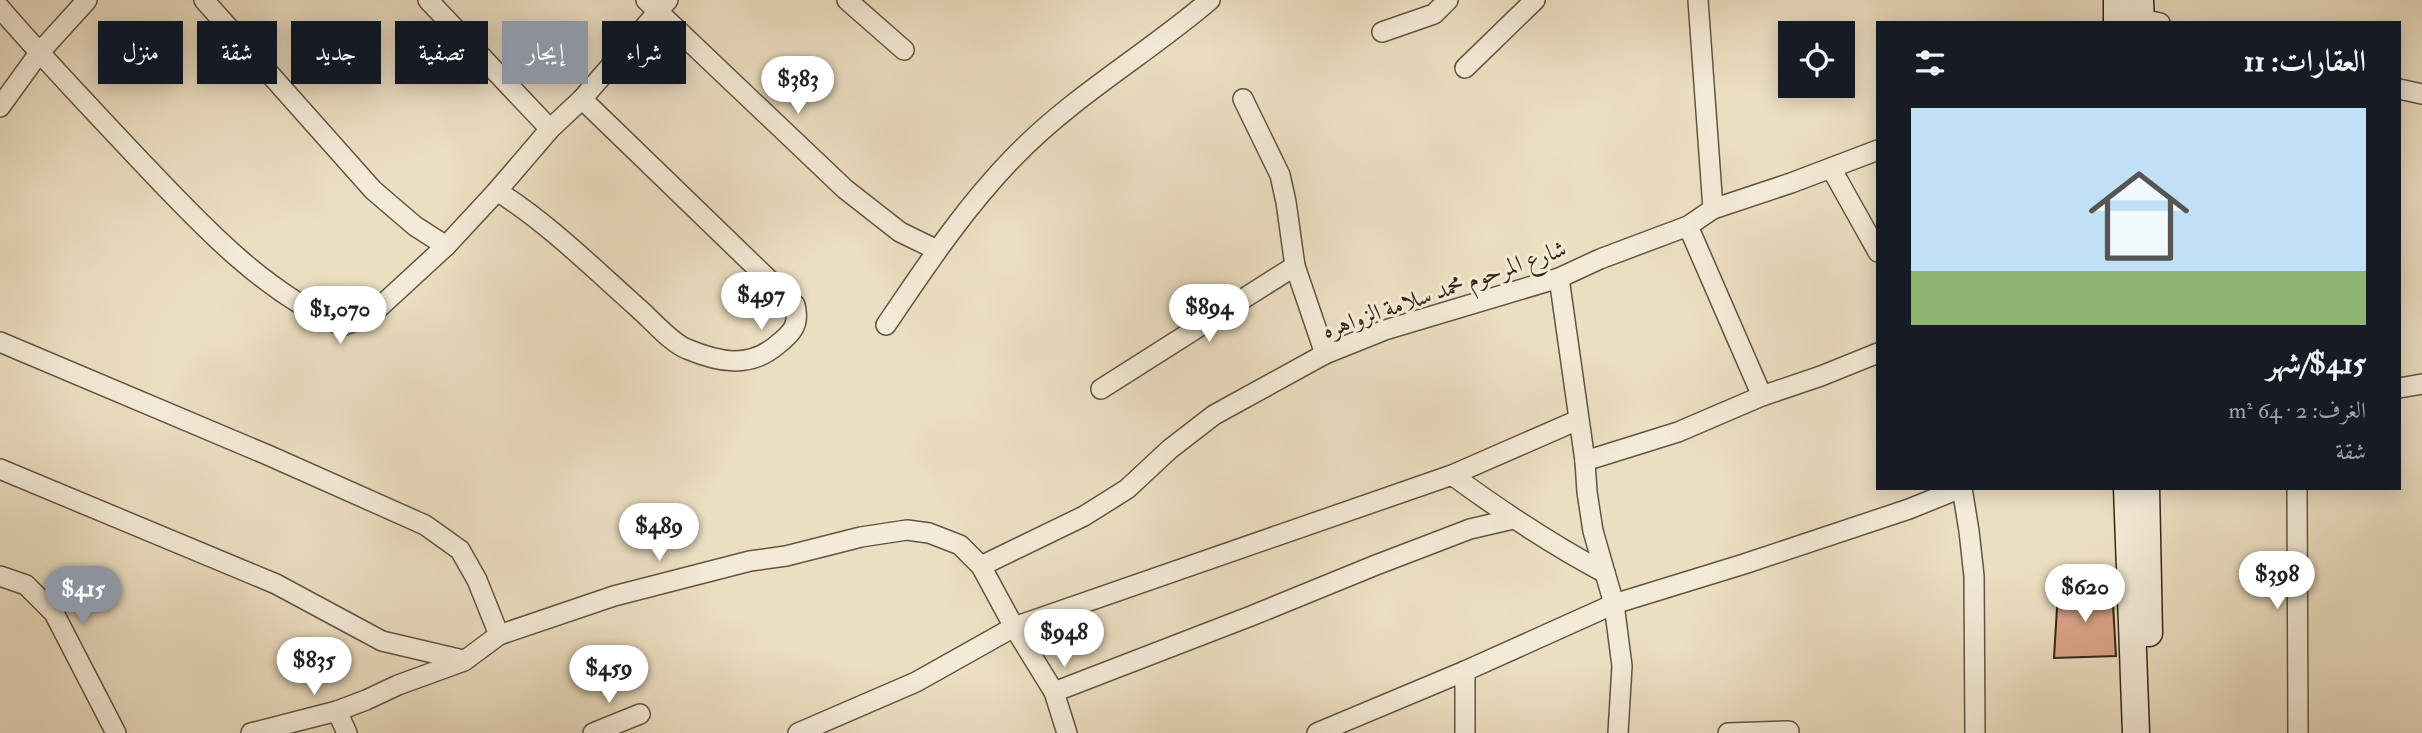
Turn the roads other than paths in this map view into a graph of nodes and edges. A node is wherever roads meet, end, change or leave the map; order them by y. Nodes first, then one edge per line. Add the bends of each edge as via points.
1 (87, 0) edge
2 (204, 0) edge
3 (428, 0) edge
4 (847, 0) edge
5 (1210, 0) edge
6 (1448, 0) edge
7 (1535, 0) edge
8 (1698, 0) edge
9 (2117, 0) edge
10 (657, 4) edge
11 (0, 8) edge
12 (2140, 17) edge
13 (1382, 32) dead end
14 (904, 50) dead end
15 (39, 53) junction
16 (1465, 68) dead end
17 (2401, 89) edge
18 (2422, 94) edge
19 (582, 99) junction
20 (1243, 99) dead end
21 (0, 107) edge
22 (550, 129) junction
23 (1876, 151) edge
24 (1831, 168) junction
25 (498, 191) junction
26 (1713, 209) junction
27 (1688, 226) junction
28 (446, 246) junction
29 (1876, 249) edge
30 (937, 250) junction
31 (1295, 266) junction
32 (1559, 278) junction
33 (886, 325) dead end
34 (0, 342) edge
35 (1876, 354) edge
36 (1325, 355) junction
37 (2422, 384) edge
38 (1101, 388) dead end
39 (2401, 388) edge
40 (1762, 396) junction
41 (1578, 420) junction
42 (1585, 461) junction
43 (0, 469) edge
44 (1452, 475) junction
45 (1956, 490) edge
46 (1961, 490) edge
47 (2127, 490) edge
48 (2146, 490) edge
49 (2297, 490) edge
50 (1513, 519) junction
51 (981, 566) junction
52 (1605, 573) junction
53 (0, 576) edge
54 (1614, 604) junction
55 (1014, 627) junction
56 (499, 635) junction
57 (464, 661) junction
58 (1465, 671) junction
59 (1054, 692) junction
60 (337, 711) junction
61 (640, 714) dead end
62 (1790, 731) dead end
63 (116, 733) edge
64 (251, 733) edge
65 (348, 733) edge
66 (593, 733) edge
67 (798, 733) edge
68 (1067, 733) edge
69 (1317, 733) edge
70 (1465, 733) edge
71 (1618, 733) edge
72 (1728, 733) edge
73 (1975, 733) edge
74 (2136, 733) edge
75 (2153, 733) edge
76 (2298, 733) edge

1 - 15 street
2 - 28 street via 373,190
3 - 22 street
4 - 14 street
5 - 30 street via 1016,155
6 - 13 street via 1434,15
7 - 16 street
8 - 26 street
9 - 12 main road
10 - 19 street
10 - 30 street via 845,190 900,232
11 - 15 street
15 - 21 street
15 - 28 street via 190,211 261,277 312,313 342,326 371,315
17 - 18 street
19 - 22 street
19 - 25 street via 795,305 795,329 773,349 731,363 684,348 538,219
20 - 31 street via 1280,175
22 - 25 street
23 - 24 street, شارع المرحوم محمد سلامة الزواهره
24 - 26 street, شارع المرحوم محمد سلامة الزواهره
24 - 29 street
25 - 28 street
26 - 27 street, شارع المرحوم محمد سلامة الزواهره
27 - 32 street, شارع المرحوم محمد سلامة الزواهره
27 - 40 street
30 - 33 street
31 - 36 street
31 - 38 street
32 - 36 street, شارع المرحوم محمد سلامة الزواهره via 1385,330
32 - 41 street
34 - 56 street via 425,525 460,550
35 - 40 street
36 - 51 street, شارع المرحوم محمد سلامة الزواهره via 1214,415 1127,489 1095,509
37 - 39 street
40 - 42 street via 1678,432
41 - 42 street
41 - 44 street
42 - 52 street via 1592,531
43 - 57 street via 276,584 382,642
44 - 50 street
44 - 55 street
45 - 54 street
46 - 73 street via 1973,576
47 - 74 main road
48 - 75 main road
49 - 76 street
50 - 52 street
50 - 59 street via 1470,529
51 - 55 street
51 - 56 street via 960,545 907,530 681,578
52 - 54 street
53 - 63 street via 26,585 54,613
54 - 58 street
54 - 71 street via 1622,666
55 - 59 street
55 - 67 street via 916,682
56 - 57 street
57 - 60 street
58 - 69 street
58 - 70 street
59 - 68 street
60 - 64 street
60 - 65 street
61 - 66 street
62 - 72 street

